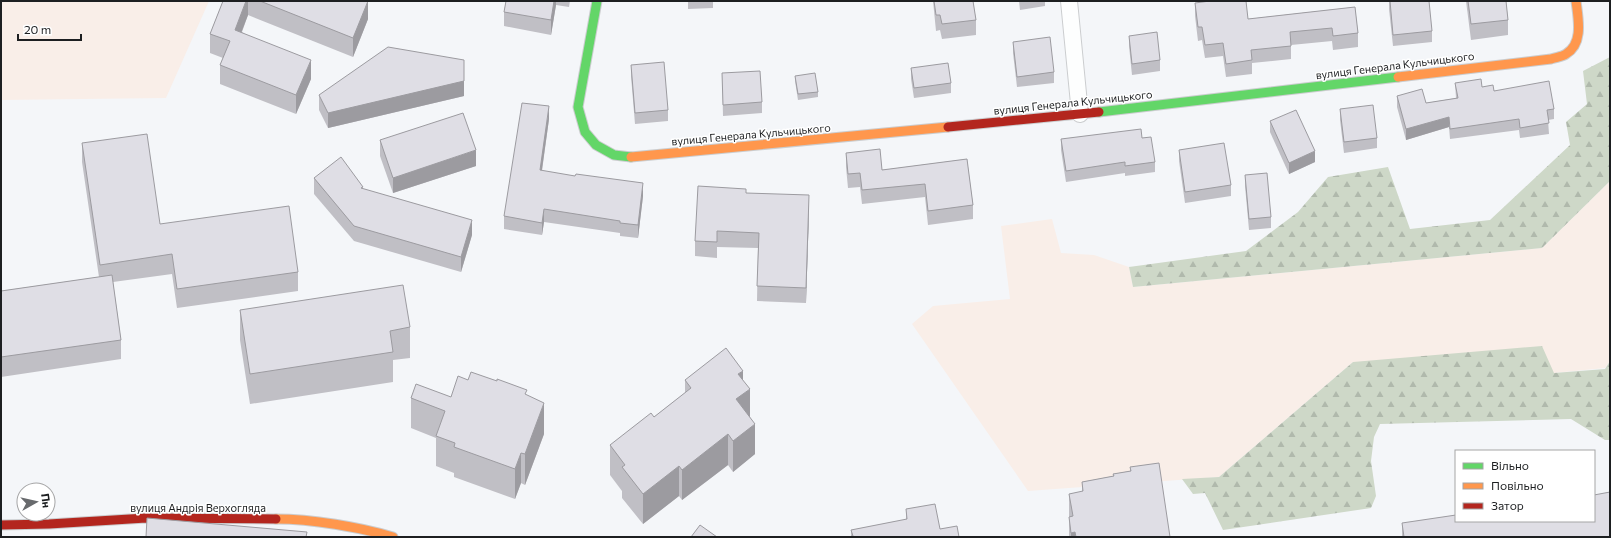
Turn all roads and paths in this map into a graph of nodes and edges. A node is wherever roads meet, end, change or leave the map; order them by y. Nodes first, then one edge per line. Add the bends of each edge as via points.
1 (597, 1) edge
2 (1069, 1) edge
3 (1576, 1) edge
4 (1080, 114) junction
5 (1, 525) edge
6 (393, 537) edge

1 - 4 street, вулиця Генерала Кульчицького via 578,107 585,132 596,145 614,155 633,157
2 - 4 street
3 - 4 street, вулиця Генерала Кульчицького via 1578,28 1575,46 1566,54 1551,59
5 - 6 street, вулиця Андрія Верхогляда via 146,518 294,519 373,531

